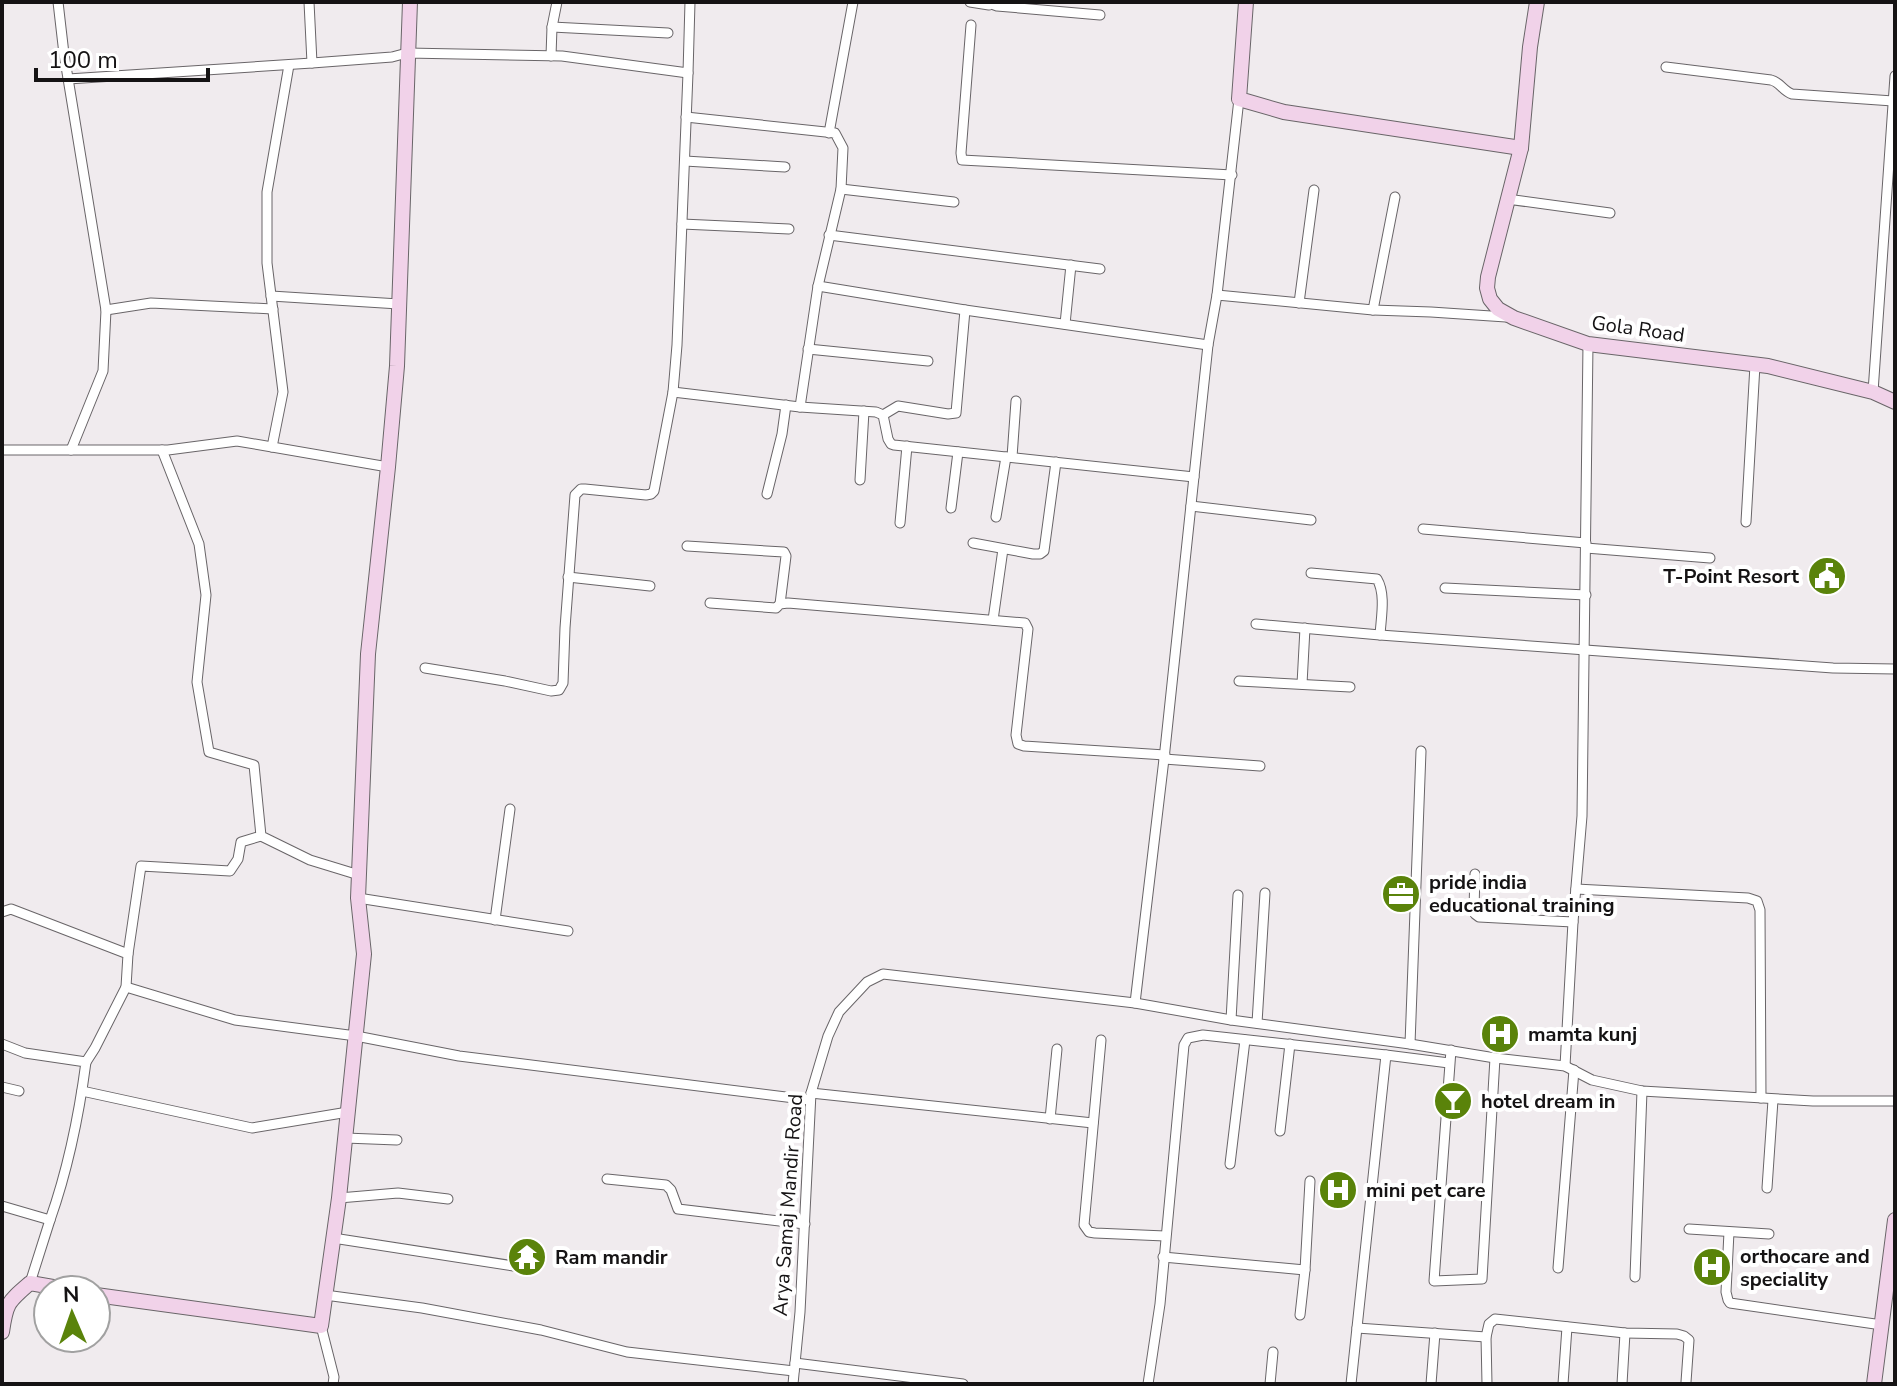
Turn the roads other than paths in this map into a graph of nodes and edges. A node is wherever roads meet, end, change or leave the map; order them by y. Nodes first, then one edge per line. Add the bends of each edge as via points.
1 (58, 2) edge
2 (309, 2) edge
3 (410, 2) edge
4 (557, 2) edge
5 (690, 2) edge
6 (853, 2) edge
7 (970, 2) edge
8 (1246, 2) edge
9 (1537, 2) edge
10 (987, 3) edge
11 (1100, 15) dead end
12 (971, 25) dead end
13 (552, 27) junction
14 (668, 33) dead end
15 (407, 53) junction
16 (551, 56) junction
17 (312, 63) junction
18 (289, 65) junction
19 (1666, 67) dead end
20 (688, 73) junction
21 (1895, 76) edge
22 (68, 79) junction
23 (1239, 99) junction
24 (1893, 101) edge
25 (686, 117) junction
26 (829, 133) junction
27 (1521, 148) junction
28 (685, 161) junction
29 (785, 167) dead end
30 (1232, 175) junction
31 (841, 189) junction
32 (1314, 190) dead end
33 (1395, 197) dead end
34 (1507, 199) junction
35 (954, 202) dead end
36 (1610, 213) dead end
37 (682, 224) junction
38 (789, 229) dead end
39 (829, 235) junction
40 (1071, 265) junction
41 (1100, 269) dead end
42 (818, 286) junction
43 (1217, 295) junction
44 (271, 296) junction
45 (1299, 303) junction
46 (399, 304) junction
47 (273, 309) junction
48 (106, 310) junction
49 (965, 310) junction
50 (1373, 310) junction
51 (1514, 318) junction
52 (1065, 324) junction
53 (1588, 344) junction
54 (1208, 345) junction
55 (808, 349) junction
56 (928, 361) dead end
57 (1755, 365) junction
58 (673, 392) junction
59 (1873, 392) junction
60 (1016, 401) dead end
61 (1895, 402) edge
62 (786, 405) junction
63 (800, 407) junction
64 (864, 411) junction
65 (883, 415) junction
66 (907, 446) junction
67 (272, 447) junction
68 (2, 450) edge
69 (71, 450) junction
70 (162, 450) junction
71 (958, 452) junction
72 (1009, 457) junction
73 (1056, 462) junction
74 (388, 467) junction
75 (1194, 477) junction
76 (860, 480) dead end
77 (767, 494) dead end
78 (1191, 506) junction
79 (951, 508) dead end
80 (996, 517) dead end
81 (1311, 520) dead end
82 (1746, 522) dead end
83 (900, 523) dead end
84 (1423, 529) dead end
85 (973, 543) dead end
86 (1586, 545) junction
87 (687, 546) dead end
88 (1003, 549) junction
89 (1710, 558) dead end
90 (1311, 573) dead end
91 (568, 577) junction
92 (650, 586) dead end
93 (1445, 588) dead end
94 (1586, 595) junction
95 (710, 603) dead end
96 (780, 604) junction
97 (993, 620) junction
98 (1256, 624) dead end
99 (1305, 628) junction
100 (1380, 635) junction
101 (1585, 649) junction
102 (425, 668) dead end
103 (1895, 669) edge
104 (1239, 681) dead end
105 (1302, 684) junction
106 (1350, 687) dead end
107 (1421, 751) dead end
108 (1164, 757) junction
109 (1260, 766) dead end
110 (510, 809) dead end
111 (261, 836) junction
112 (1475, 874) dead end
113 (359, 875) junction
114 (1576, 889) junction
115 (1265, 893) dead end
116 (1238, 895) dead end
117 (358, 898) junction
118 (2, 912) edge
119 (495, 920) junction
120 (1573, 922) junction
121 (568, 931) dead end
122 (128, 954) junction
123 (126, 987) junction
124 (1135, 1003) junction
125 (1231, 1020) junction
126 (1257, 1023) junction
127 (356, 1036) junction
128 (1101, 1040) dead end
129 (1245, 1040) junction
130 (2, 1044) edge
131 (1290, 1044) junction
132 (1410, 1044) junction
133 (1057, 1049) dead end
134 (1451, 1050) junction
135 (1386, 1055) junction
136 (1495, 1058) junction
137 (86, 1062) junction
138 (1449, 1063) junction
139 (1570, 1068) junction
140 (2, 1087) edge
141 (19, 1091) dead end
142 (82, 1091) junction
143 (1642, 1091) junction
144 (811, 1096) junction
145 (1761, 1098) junction
146 (1773, 1100) junction
147 (1895, 1101) edge
148 (348, 1112) junction
149 (1050, 1119) junction
150 (1093, 1123) junction
151 (1280, 1131) dead end
152 (345, 1138) junction
153 (397, 1140) dead end
154 (1230, 1164) dead end
155 (607, 1179) dead end
156 (1310, 1181) dead end
157 (1767, 1188) dead end
158 (339, 1198) junction
159 (448, 1199) dead end
160 (2, 1206) edge
161 (50, 1220) junction
162 (1895, 1220) edge
163 (805, 1224) junction
164 (1689, 1229) dead end
165 (1729, 1232) junction
166 (1769, 1234) dead end
167 (1165, 1236) junction
168 (333, 1238) junction
169 (1163, 1257) junction
170 (1558, 1268) dead end
171 (533, 1269) dead end
172 (1305, 1270) junction
173 (1635, 1277) dead end
174 (30, 1283) joint
175 (1890, 1289) edge
176 (325, 1295) junction
177 (112, 1297) edge
178 (4, 1308) edge
179 (1300, 1315) dead end
180 (1882, 1325) junction
181 (321, 1326) junction
182 (1567, 1327) junction
183 (1357, 1328) junction
184 (2, 1332) edge
185 (1435, 1333) junction
186 (1625, 1333) junction
187 (1486, 1337) junction
188 (1273, 1352) dead end
189 (795, 1367) junction
190 (1686, 1382) dead end
191 (333, 1384) edge
192 (793, 1384) edge
193 (963, 1384) edge
194 (1148, 1384) edge
195 (1270, 1384) edge
196 (1351, 1384) edge
197 (1431, 1384) edge
198 (1487, 1384) edge
199 (1563, 1384) edge
200 (1622, 1384) edge
201 (1874, 1384) edge

1 - 22 street
2 - 17 street
3 - 15 street
4 - 13 street
5 - 20 street
6 - 26 street
7 - 10 street
8 - 23 street
9 - 27 street, Gola Road
10 - 11 street
12 - 30 street via 962,160
13 - 14 street
13 - 16 street
15 - 16 street
15 - 17 street
15 - 46 street
16 - 20 street
17 - 18 street
18 - 22 street
18 - 44 street via 267,192
19 - 24 street via 1771,80 1792,94
20 - 25 street
21 - 24 street
22 - 48 street
23 - 27 street via 1284,112
23 - 30 street
24 - 59 street
25 - 26 street
25 - 28 street
26 - 31 street via 835,133 843,148
27 - 34 street, Gola Road
28 - 29 street
28 - 37 street
30 - 43 street
31 - 35 street
31 - 39 street
32 - 45 street
33 - 50 street
34 - 36 street
34 - 51 street, Gola Road via 1487,288 1498,309
37 - 38 street
37 - 58 street
39 - 40 street
39 - 42 street
40 - 41 street
40 - 52 street
42 - 49 street
42 - 55 street
43 - 45 street
43 - 54 street
44 - 46 street
44 - 47 street
45 - 50 street
46 - 74 street
47 - 48 street via 151,303
47 - 67 street via 283,392
48 - 69 street via 103,371
49 - 52 street
49 - 65 street via 956,413 901,406
50 - 51 street
51 - 53 street, Gola Road
52 - 54 street
53 - 57 street, Gola Road
53 - 86 street
54 - 75 street
55 - 56 street
55 - 63 street
57 - 59 street, Gola Road
57 - 82 street
58 - 62 street
58 - 91 street via 653,493 581,489 575,495
59 - 61 street, Gola Road
60 - 72 street
62 - 63 street
62 - 77 street
63 - 64 street
64 - 65 street
64 - 76 street
65 - 66 street via 889,442
66 - 71 street
66 - 83 street
67 - 70 street via 237,441
67 - 74 street
68 - 69 street
69 - 70 street
70 - 111 street via 199,544 206,595 197,682 209,752 254,765
71 - 72 street
71 - 79 street
72 - 73 street
72 - 80 street
73 - 75 street
73 - 88 street via 1045,550 1037,554
74 - 113 street via 368,654
75 - 78 street
78 - 81 street
78 - 108 street
84 - 86 street
85 - 88 street
86 - 89 street
86 - 94 street
87 - 96 street via 784,552
88 - 97 street
90 - 100 street via 1380,581
91 - 92 street
91 - 102 street via 559,690
93 - 94 street
94 - 101 street
95 - 96 street via 776,608
96 - 97 street
97 - 108 street via 1028,627 1018,744
98 - 99 street
99 - 100 street
99 - 105 street
100 - 101 street
101 - 103 street
101 - 114 street
104 - 105 street
105 - 106 street
107 - 132 street
108 - 109 street
108 - 124 street
110 - 119 street
111 - 113 street via 310,860
111 - 122 street via 241,842 230,871 141,866
112 - 120 street via 1474,909 1479,917
113 - 117 street
114 - 120 street
114 - 145 street via 1757,901
115 - 126 street
116 - 125 street
117 - 119 street
117 - 127 street via 364,954
118 - 122 street via 11,909
119 - 121 street
120 - 139 street
122 - 123 street
123 - 127 street via 235,1020
123 - 137 street
124 - 125 street
124 - 144 street, Arya Samaj Mandir Road via 883,974 867,982 839,1012
125 - 126 street
126 - 132 street
127 - 144 street via 459,1056
127 - 148 street
128 - 150 street
129 - 131 street
129 - 154 street
129 - 167 street via 1203,1035 1186,1041
130 - 137 street
131 - 135 street
131 - 151 street
132 - 134 street
133 - 149 street
134 - 136 street
134 - 138 street
135 - 138 street
135 - 183 street
136 - 138 street via 1482,1279 1434,1281
136 - 139 street
137 - 142 street
139 - 143 street via 1592,1080
139 - 170 street
140 - 141 street
142 - 148 street via 252,1128
142 - 161 street
143 - 145 street
143 - 173 street
144 - 149 street
144 - 163 street, Arya Samaj Mandir Road
145 - 146 street
146 - 147 street
146 - 157 street
148 - 152 street
149 - 150 street
150 - 167 street via 1086,1229
152 - 153 street
152 - 158 street
155 - 163 street via 666,1185 681,1210
156 - 172 street
158 - 159 street via 398,1193
158 - 168 street
160 - 161 street
161 - 174 street
162 - 175 street
163 - 189 street, Arya Samaj Mandir Road
164 - 165 street
165 - 166 street
165 - 180 street via 1730,1303
167 - 169 street
168 - 171 street
168 - 176 street
169 - 172 street
169 - 194 street
172 - 179 street
174 - 178 street
175 - 180 street
176 - 181 street
176 - 189 street via 541,1330 627,1352
177 - 181 street
178 - 184 street
180 - 201 street
181 - 191 street
182 - 186 street
182 - 187 street via 1495,1319
182 - 199 street
183 - 185 street
183 - 196 street
185 - 187 street
185 - 197 street
186 - 190 street via 1677,1334 1689,1340
186 - 200 street
187 - 198 street
188 - 195 street
189 - 192 street, Arya Samaj Mandir Road
189 - 193 street

